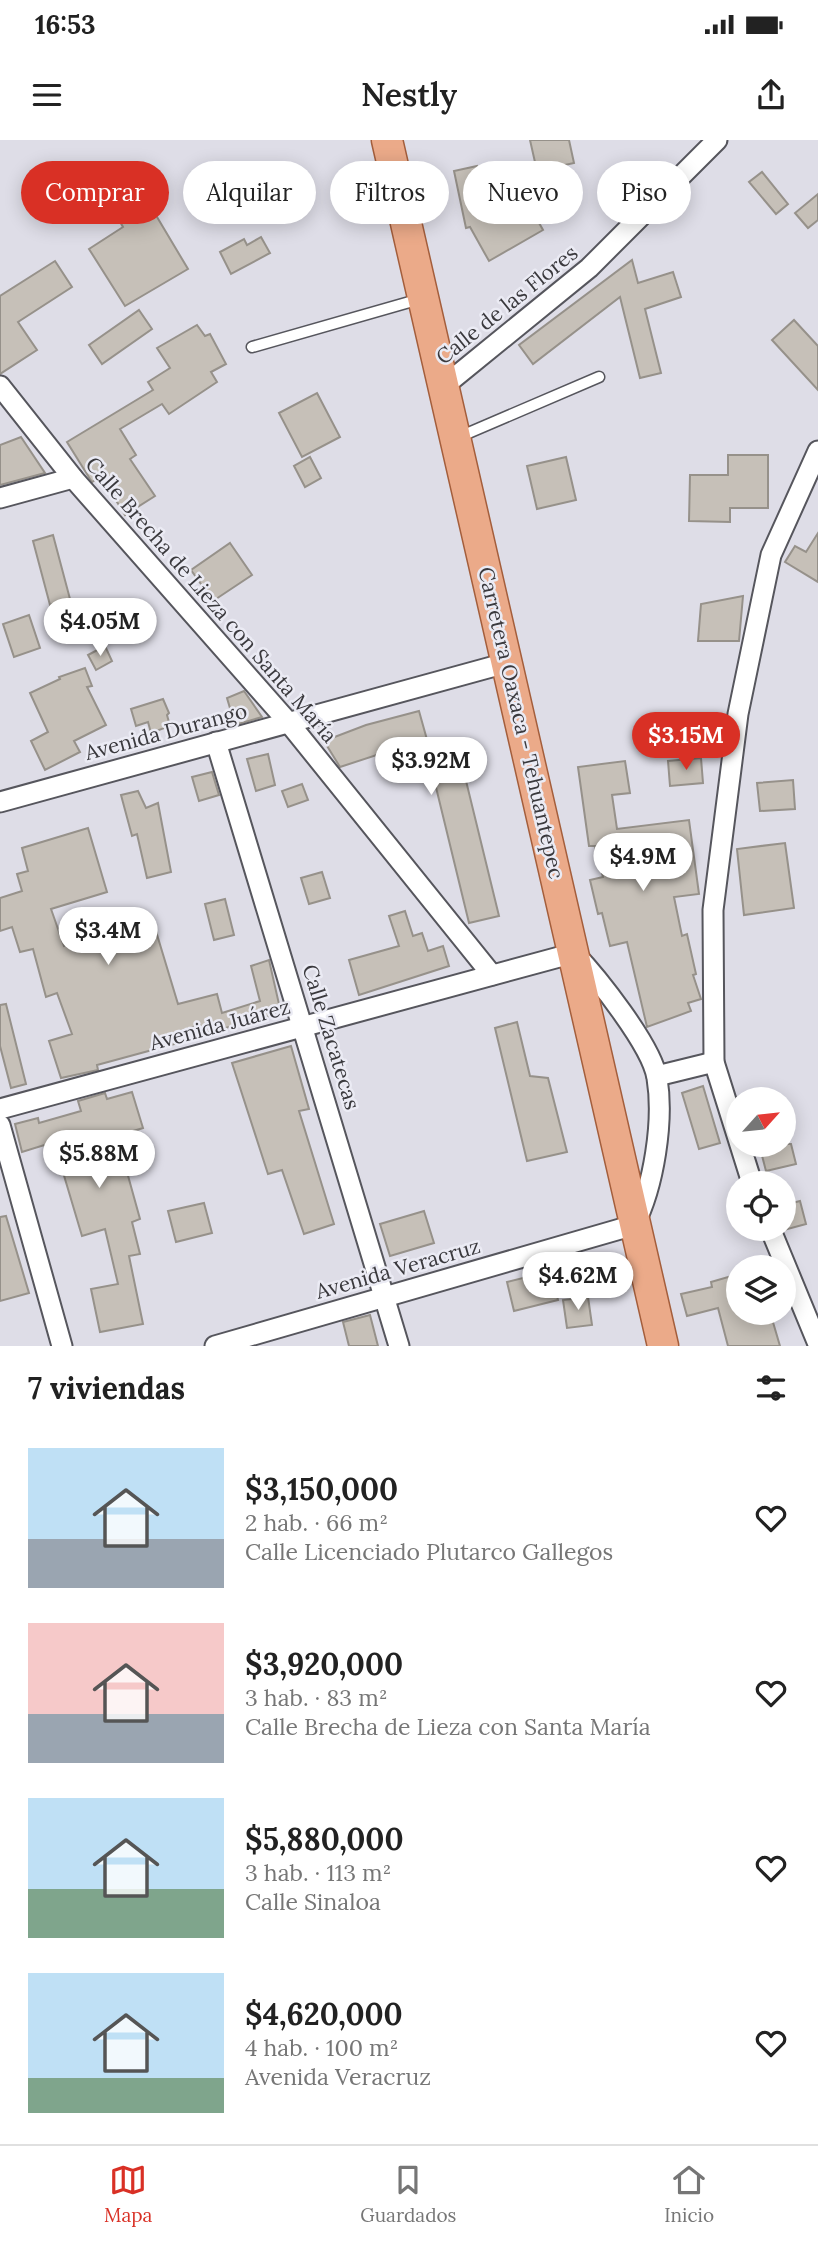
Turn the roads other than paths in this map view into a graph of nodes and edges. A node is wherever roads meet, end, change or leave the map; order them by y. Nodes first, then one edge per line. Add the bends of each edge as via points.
1 (387, 140) edge
2 (717, 140) edge
3 (424, 298) junction
4 (252, 347) dead end
5 (599, 377) dead end
6 (0, 386) edge
7 (444, 386) junction
8 (456, 439) junction
9 (818, 451) edge
10 (74, 478) junction
11 (0, 498) edge
12 (506, 663) junction
13 (289, 723) junction
14 (216, 741) junction
15 (0, 802) edge
16 (574, 953) junction
17 (492, 975) junction
18 (304, 1026) junction
19 (714, 1062) junction
20 (657, 1076) junction
21 (0, 1109) edge
22 (0, 1125) edge
23 (748, 1171) edge
24 (634, 1225) junction
25 (775, 1241) edge
26 (386, 1295) junction
27 (818, 1344) edge
28 (62, 1346) edge
29 (215, 1346) edge
30 (399, 1346) edge
31 (663, 1346) edge

1 - 3 main road, Carretera Oaxaca - Tehuantepec
2 - 7 street, Calle de las Flores via 589,268
3 - 4 lane
3 - 7 main road, Carretera Oaxaca - Tehuantepec
5 - 8 lane
6 - 10 street, Calle Brecha de Lieza con Santa María
7 - 8 main road, Carretera Oaxaca - Tehuantepec
8 - 12 main road, Carretera Oaxaca - Tehuantepec
9 - 19 street via 771,555 738,713 713,910
10 - 11 street
10 - 13 street, Calle Brecha de Lieza con Santa María
12 - 13 street, Avenida Durango
12 - 16 main road, Carretera Oaxaca - Tehuantepec
13 - 14 street, Avenida Durango
13 - 17 street, Calle Brecha de Lieza con Santa María
14 - 15 street, Avenida Durango
14 - 18 street, Calle Zacatecas
16 - 17 street, Avenida Juárez
16 - 20 street via 640,1040
16 - 24 main road, Carretera Oaxaca - Tehuantepec
17 - 18 street, Avenida Juárez
18 - 21 street, Avenida Juárez
18 - 26 street, Calle Zacatecas
19 - 20 street
19 - 23 street
20 - 24 street via 656,1154 646,1202
22 - 28 street
24 - 26 street, Avenida Veracruz
24 - 31 main road, Carretera Oaxaca - Tehuantepec
25 - 27 street
26 - 29 street, Avenida Veracruz
26 - 30 street, Calle Zacatecas

